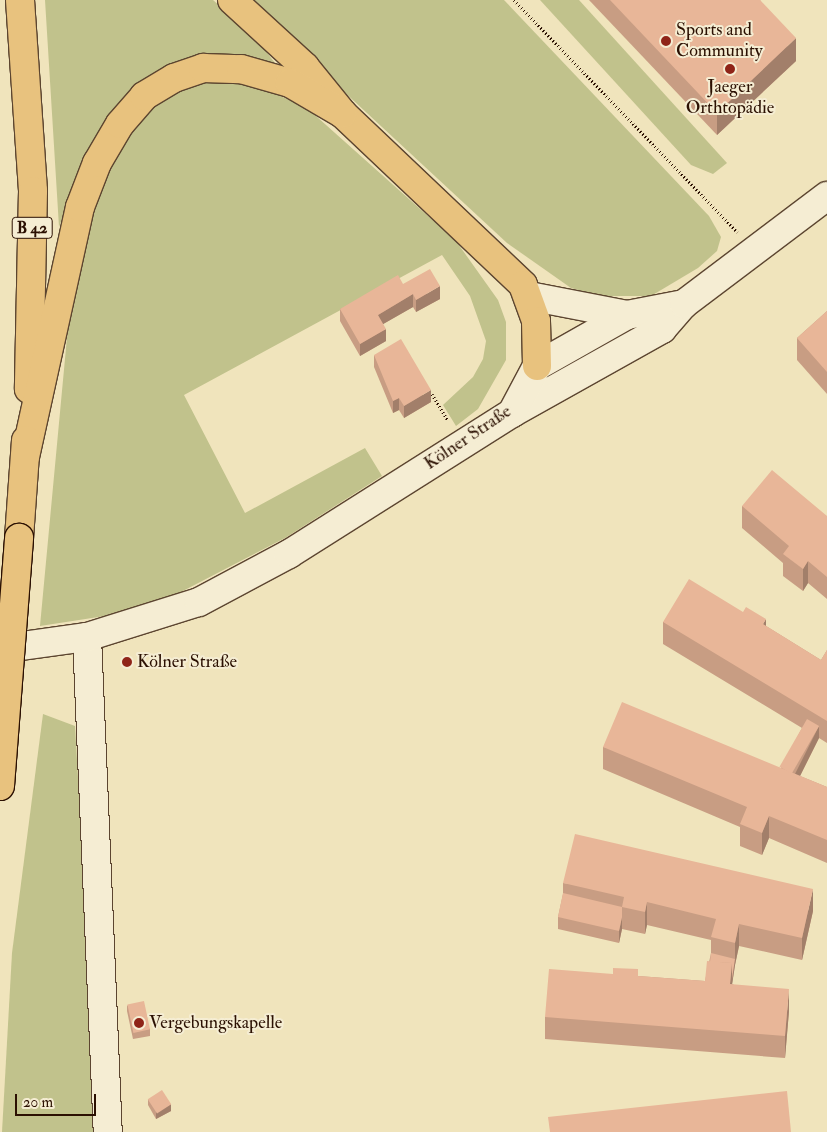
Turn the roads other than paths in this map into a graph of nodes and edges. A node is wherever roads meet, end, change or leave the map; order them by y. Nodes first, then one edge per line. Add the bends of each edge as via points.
1 (20, 0) edge
2 (232, 0) edge
3 (343, 114) junction
4 (827, 196) edge
5 (529, 296) junction
6 (684, 304) junction
7 (627, 315) junction
8 (631, 350) junction
9 (537, 366) junction
10 (512, 413) junction
11 (25, 457) junction
12 (87, 637) junction
13 (0, 649) edge
14 (0, 786) edge
15 (108, 1132) edge

1 - 11 highway, B 42 via 33,191
2 - 3 highway via 305,67
3 - 5 highway via 513,274
3 - 11 highway via 290,83 241,69 203,68 174,78 144,96 120,124 97,162 80,207
4 - 6 street
5 - 7 street
5 - 9 highway via 538,336
6 - 7 street
6 - 8 street via 662,329
7 - 9 street
8 - 9 street via 578,364
8 - 10 street
9 - 10 street, Kölner Straße
10 - 12 street, Kölner Straße via 289,554 199,602
11 - 14 highway, B 42, bridge
12 - 13 street, Kölner Straße
12 - 15 street

